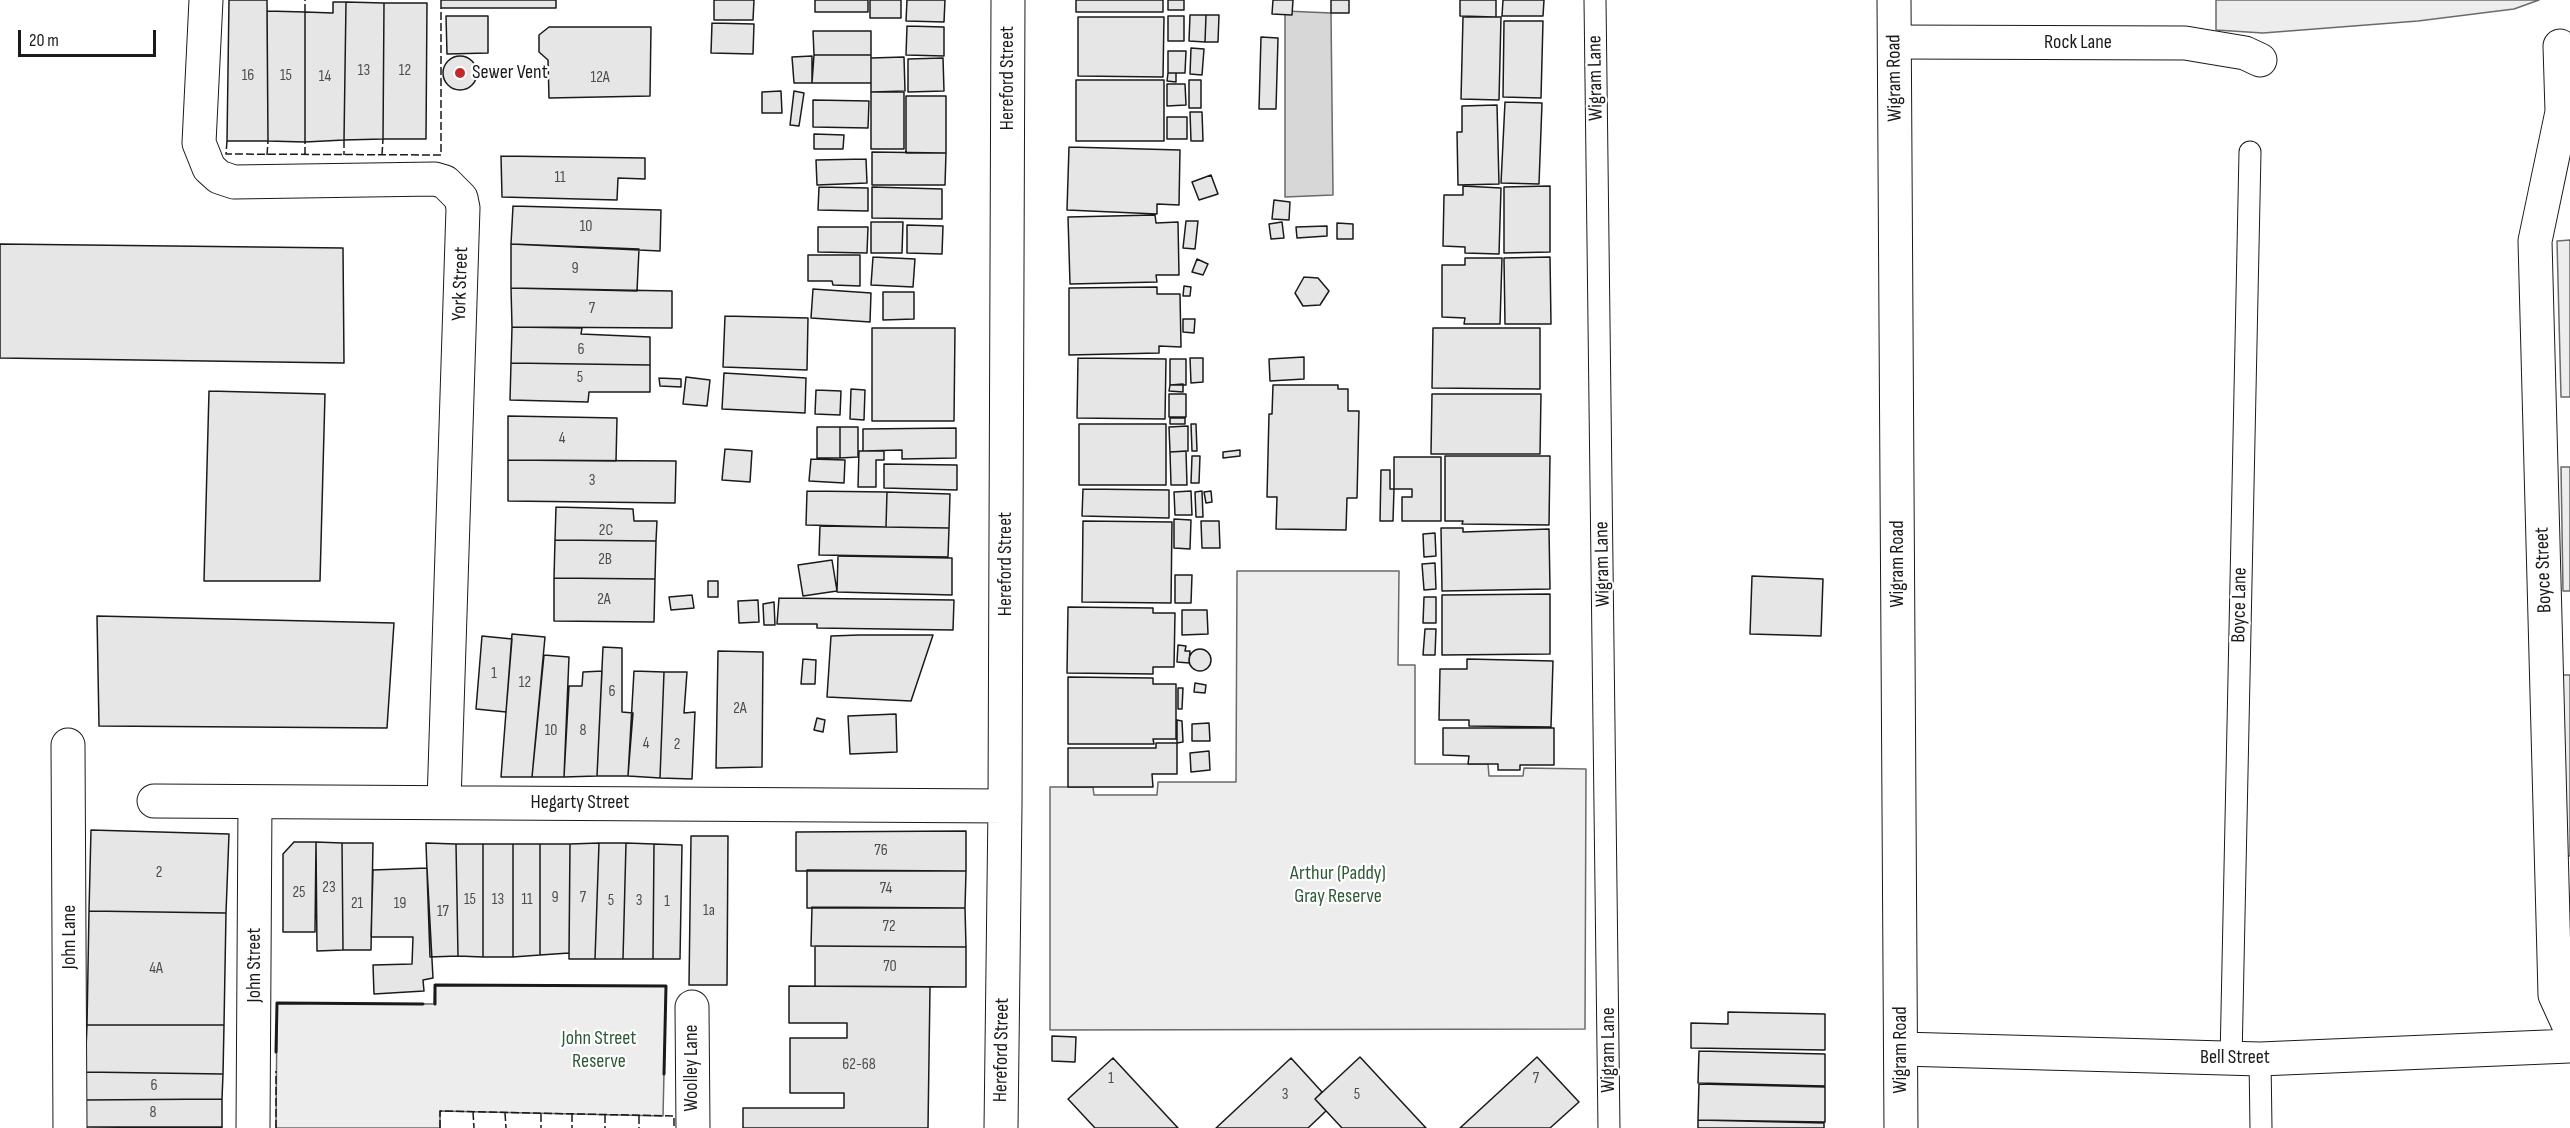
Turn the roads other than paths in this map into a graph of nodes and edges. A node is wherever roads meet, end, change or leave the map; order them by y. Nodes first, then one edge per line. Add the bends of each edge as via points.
1 (206, 0) edge
2 (1008, 0) edge
3 (1595, 0) edge
4 (1893, 0) edge
5 (1894, 42) junction
6 (2560, 46) dead end
7 (2260, 60) dead end
8 (2566, 112) edge
9 (2570, 146) edge
10 (2250, 152) dead end
11 (68, 745) dead end
12 (154, 801) dead end
13 (255, 802) junction
14 (444, 802) junction
15 (1005, 806) junction
16 (692, 1007) dead end
17 (2570, 1028) edge
18 (2570, 1046) edge
19 (1901, 1049) junction
20 (2245, 1059) junction
21 (70, 1128) edge
22 (253, 1128) edge
23 (693, 1128) edge
24 (1001, 1128) edge
25 (1609, 1128) edge
26 (1901, 1128) edge
27 (2261, 1128) edge

1 - 14 street, York Street via 199,143 209,168 219,177 234,182 435,179 445,182 461,198 464,208
2 - 15 street, Hereford Street
3 - 25 lane, Wigram Lane
4 - 5 street, Wigram Road
5 - 7 street, Rock Lane via 2185,43 2245,53
5 - 19 street, Wigram Road
6 - 8 street, Boyce Street
8 - 9 street, Boyce Street
8 - 17 street, Boyce Street via 2535,241 2555,995
10 - 20 lane, Boyce Lane
11 - 21 street, John Lane
12 - 13 street, Hegarty Street
13 - 14 street, Hegarty Street
13 - 22 street, John Street
14 - 15 street, Hegarty Street
15 - 24 street, Hereford Street
16 - 23 street, Woolley Lane
18 - 20 street, Bell Street
19 - 20 street, Bell Street
19 - 26 street, Wigram Road
20 - 27 lane, Boyce Lane

